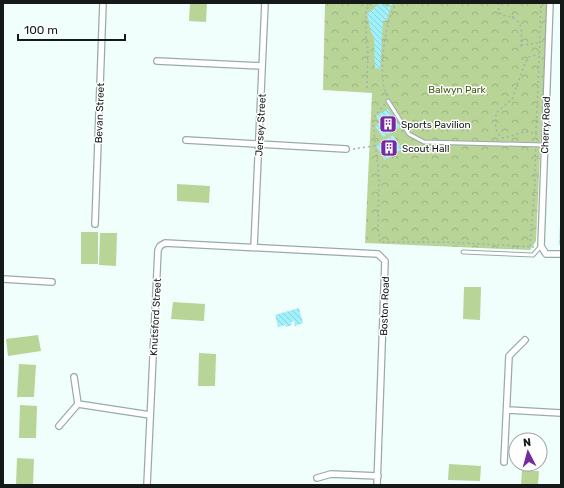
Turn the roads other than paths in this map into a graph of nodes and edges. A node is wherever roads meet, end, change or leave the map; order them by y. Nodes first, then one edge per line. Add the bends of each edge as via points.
1 (103, 3) edge
2 (265, 3) edge
3 (550, 3) edge
4 (157, 61) dead end
5 (262, 66) junction
6 (388, 101) road end
7 (186, 140) dead end
8 (259, 145) junction
9 (541, 145) junction
10 (346, 149) road end
11 (96, 224) dead end
12 (541, 246) junction
13 (254, 248) junction
14 (463, 252) dead end
15 (561, 254) edge
16 (3, 279) edge
17 (52, 282) dead end
18 (525, 340) dead end
19 (74, 377) dead end
20 (78, 404) junction
21 (507, 410) junction
22 (561, 413) edge
23 (150, 415) junction
24 (59, 426) dead end
25 (504, 462) dead end
26 (378, 476) junction
27 (317, 478) dead end
28 (148, 485) edge
29 (378, 485) edge

1 - 11 street, Bevan Street
2 - 5 street, Jersey Street
3 - 9 street, Cherry Road
4 - 5 street
5 - 8 street, Jersey Street
6 - 9 lane via 409,134 424,142
7 - 8 street
8 - 10 street
8 - 13 street, Jersey Street
9 - 12 street, Cherry Road
12 - 14 lane via 533,255
12 - 15 street via 546,254
13 - 23 street, Knutsford Street via 164,243 160,246
13 - 26 street, Boston Road via 378,254 386,261
16 - 17 street
18 - 21 street via 509,356
19 - 20 street
20 - 23 street
20 - 24 street
21 - 22 street
21 - 25 street
23 - 28 street, Knutsford Street
26 - 27 street via 331,474
26 - 29 street, Boston Road

